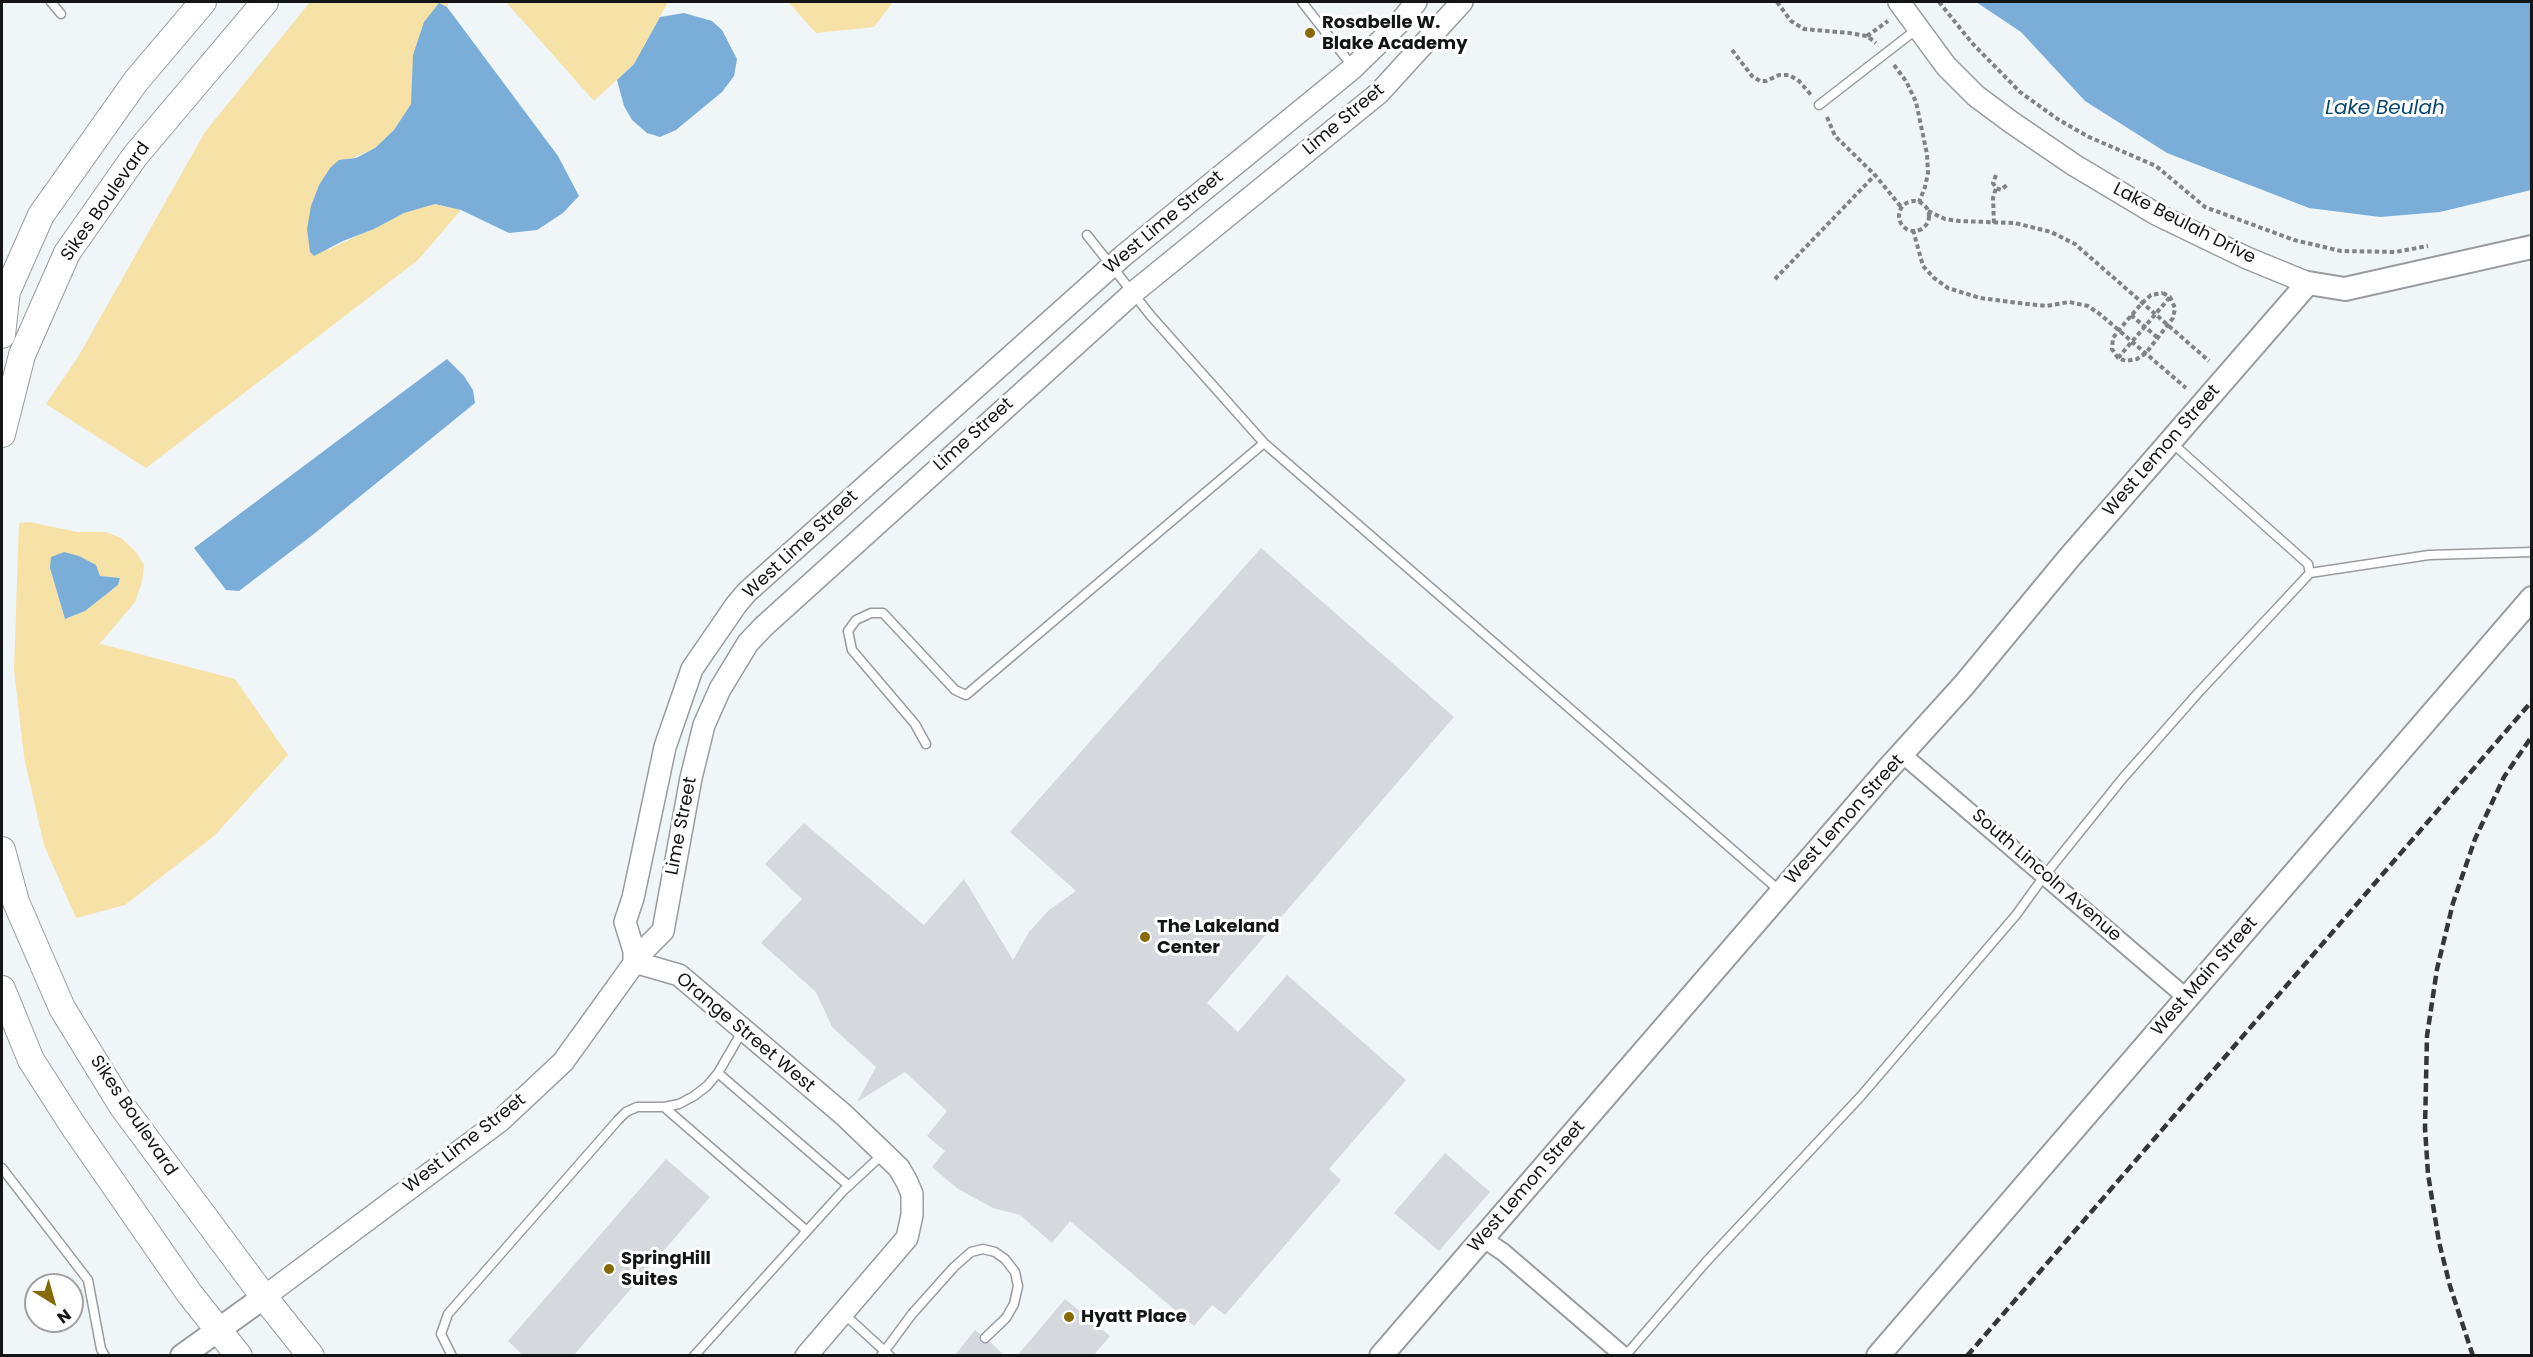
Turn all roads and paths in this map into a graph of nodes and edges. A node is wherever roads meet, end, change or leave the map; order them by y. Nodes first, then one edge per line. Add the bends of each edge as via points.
1 (51, 2) edge
2 (203, 2) edge
3 (265, 2) edge
4 (1302, 2) edge
5 (1416, 2) edge
6 (1462, 2) edge
7 (1777, 2) edge
8 (1939, 2) edge
9 (1894, 11) edge
10 (61, 14) dead end
11 (1917, 29) junction
12 (1867, 36) junction
13 (1886, 54) junction
14 (1353, 68) junction
15 (1819, 105) dead end
16 (1875, 175) dead end
17 (1996, 175) dead end
18 (2008, 184) dead end
19 (1996, 188) junction
20 (1919, 202) junction
21 (1928, 211) junction
22 (1994, 223) junction
23 (1913, 230) junction
24 (1087, 235) dead end
25 (2439, 244) dead end
26 (2532, 247) edge
27 (1112, 266) junction
28 (1775, 279) dead end
29 (2308, 284) junction
30 (1134, 292) junction
31 (4, 297) edge
32 (2170, 297) junction
33 (2142, 303) junction
34 (2155, 314) junction
35 (2131, 315) junction
36 (2168, 326) junction
37 (2145, 327) junction
38 (2119, 330) junction
39 (2, 335) edge
40 (2158, 338) junction
41 (2132, 341) junction
42 (2145, 353) junction
43 (2118, 358) junction
44 (2209, 361) dead end
45 (2186, 388) dead end
46 (2, 434) edge
47 (2170, 442) junction
48 (1264, 443) junction
49 (2532, 552) edge
50 (2310, 573) junction
51 (2532, 598) edge
52 (926, 744) dead end
53 (1903, 755) junction
54 (2, 850) edge
55 (2045, 875) junction
56 (1781, 892) junction
57 (634, 962) junction
58 (2, 989) edge
59 (2187, 998) junction
60 (743, 1030) junction
61 (718, 1072) junction
62 (664, 1107) junction
63 (883, 1153) junction
64 (2, 1168) edge
65 (849, 1186) junction
66 (807, 1231) junction
67 (1482, 1238) junction
68 (264, 1297) junction
69 (842, 1313) junction
70 (217, 1330) junction
71 (985, 1338) dead end
72 (885, 1354) edge
73 (105, 1356) edge
74 (182, 1356) edge
75 (238, 1356) edge
76 (311, 1356) edge
77 (452, 1356) edge
78 (694, 1356) edge
79 (806, 1356) edge
80 (1382, 1356) edge
81 (1624, 1356) edge
82 (1878, 1356) edge

1 - 10 lane
2 - 31 main road via 136,81 41,215
3 - 46 main road, Sikes Boulevard via 135,156 67,253 22,355
4 - 14 lane
5 - 14 street, West Lime Street
6 - 30 street, Lime Street via 1379,93
7 - 12 path via 1791,21 1804,29
8 - 25 path via 2020,92 2089,137 2156,166 2205,207 2294,240 2341,251 2395,252
9 - 11 street, Lake Beulah Drive
9 - 12 path
11 - 13 lane
11 - 29 street, Lake Beulah Drive via 1976,96 2074,165 2156,214
12 - 13 path
13 - 15 lane
13 - 20 path via 1916,102 1928,173
14 - 27 street, West Lime Street
16 - 28 path
17 - 19 path
18 - 19 path via 2001,190
19 - 22 path
20 - 21 path
20 - 23 path via 1909,202 1900,211 1902,224
21 - 22 path via 1946,219
21 - 23 path via 1925,226
22 - 33 path via 2015,223 2050,232 2075,244
23 - 38 path via 1923,266 1948,288 1980,298 2046,306 2069,302 2088,306
24 - 27 lane
26 - 29 main road, Lake Beulah Drive via 2345,289
27 - 30 lane
27 - 57 street, West Lime Street via 747,592 726,618 692,669 665,747 625,922
29 - 47 main road, West Lemon Street
30 - 48 lane
30 - 57 street, Lime Street via 845,550 748,643 704,725 663,931
31 - 39 main road
32 - 33 path via 2163,293 2151,295
32 - 34 path
32 - 36 path via 2175,308
33 - 34 path
33 - 35 path
34 - 36 path
34 - 37 path
35 - 37 path
35 - 38 path
36 - 40 path
36 - 44 path
37 - 40 path
37 - 41 path
38 - 41 path
38 - 43 path via 2112,349
40 - 42 path
41 - 42 path
41 - 43 path
42 - 43 path via 2137,359
42 - 45 path
47 - 50 lane via 2308,564
47 - 53 main road, West Lemon Street
48 - 52 lane via 966,695 955,690 883,613 871,613 856,620 848,631 852,650 915,724
48 - 56 lane
49 - 50 lane via 2429,555
50 - 55 lane via 2123,778
51 - 59 main road, West Main Street
53 - 55 street, South Lincoln Avenue
53 - 56 main road, West Lemon Street
54 - 68 main road, Sikes Boulevard via 16,902 62,1008 122,1106
55 - 59 street, South Lincoln Avenue
55 - 81 lane via 2016,915 1861,1096
56 - 67 main road, West Lemon Street
57 - 60 street, Orange Street West via 679,975
57 - 68 street, West Lime Street via 563,1062 500,1121
58 - 70 main road via 32,1060 72,1124
59 - 82 main road, West Main Street
60 - 61 lane
60 - 63 street, Orange Street West
61 - 62 lane via 694,1096
61 - 65 lane
62 - 66 lane
62 - 77 lane via 637,1107 626,1112 448,1314 441,1334
63 - 65 lane
63 - 69 street, Orange Street West via 899,1168 912,1194 907,1238
64 - 73 lane via 88,1280
65 - 66 lane
66 - 78 lane
67 - 80 main road, West Lemon Street
67 - 81 street
68 - 70 main road, West Lime Street
68 - 76 main road, Sikes Boulevard
69 - 72 lane
69 - 79 street, Orange Street West
70 - 74 main road, West Lime Street
70 - 75 main road
71 - 72 lane via 1006,1318 1018,1286 1015,1272 1005,1259 983,1249 971,1252 954,1267 912,1314

